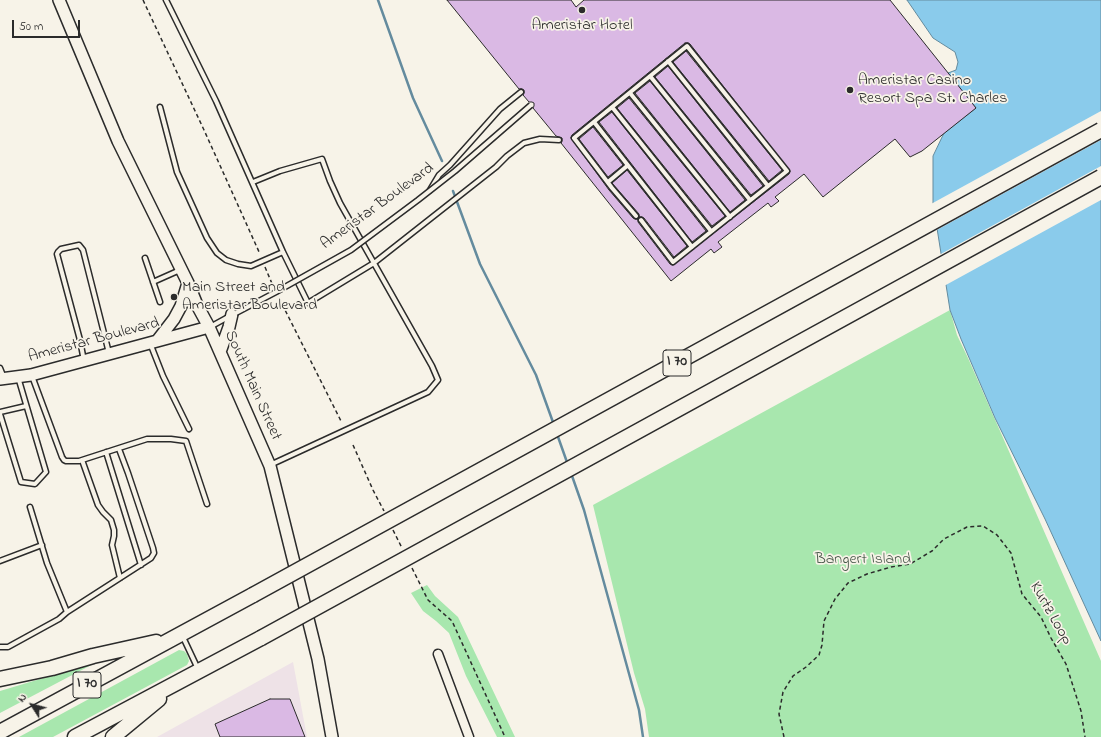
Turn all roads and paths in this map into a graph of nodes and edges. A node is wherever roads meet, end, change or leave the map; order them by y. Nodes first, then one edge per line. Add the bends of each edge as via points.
1 (59, 0) edge
2 (143, 0) edge
3 (166, 0) edge
4 (668, 61) junction
5 (650, 76) junction
6 (521, 92) dead end
7 (630, 93) junction
8 (531, 105) dead end
9 (160, 107) dead end
10 (612, 107) junction
11 (594, 122) junction
12 (1101, 130) edge
13 (559, 140) dead end
14 (628, 166) junction
15 (1101, 177) edge
16 (253, 182) junction
17 (608, 182) junction
18 (768, 186) junction
19 (429, 192) junction
20 (750, 200) junction
21 (636, 216) dead end
22 (730, 216) junction
23 (641, 220) dead end
24 (711, 231) junction
25 (692, 247) junction
26 (283, 252) junction
27 (145, 258) dead end
28 (263, 261) junction
29 (374, 264) junction
30 (181, 270) junction
31 (153, 282) junction
32 (188, 283) junction
33 (276, 292) junction
34 (160, 302) dead end
35 (234, 314) junction
36 (209, 327) junction
37 (154, 342) junction
38 (220, 352) junction
39 (109, 354) junction
40 (84, 361) junction
41 (1, 375) edge
42 (32, 375) junction
43 (18, 377) junction
44 (26, 406) junction
45 (0, 413) edge
46 (342, 423) dead end
47 (189, 429) dead end
48 (353, 445) dead end
49 (119, 449) junction
50 (106, 452) junction
51 (82, 460) junction
52 (270, 466) junction
53 (207, 504) dead end
54 (30, 507) dead end
55 (386, 516) dead end
56 (393, 530) dead end
57 (42, 545) junction
58 (404, 551) dead end
59 (0, 561) edge
60 (141, 565) junction
61 (410, 565) dead end
62 (120, 578) junction
63 (67, 612) junction
64 (178, 636) junction
65 (0, 647) edge
66 (438, 654) dead end
67 (199, 671) junction
68 (0, 679) edge
69 (182, 680) junction
70 (0, 732) edge
71 (75, 737) edge
72 (113, 737) edge
73 (332, 737) edge
74 (469, 737) edge
75 (505, 737) edge
76 (784, 737) edge
77 (1085, 737) edge

1 - 30 street, South Main Street via 118,141
2 - 28 path
3 - 16 lane
4 - 5 lane
4 - 18 lane
4 - 18 lane via 687,46 787,171
5 - 7 lane
5 - 20 lane
6 - 19 lane via 500,109 438,175
7 - 10 lane
7 - 22 lane
8 - 19 lane, Ameristar Boulevard, bridge
9 - 28 lane via 177,172 207,238 217,253 226,260 238,264 252,266
10 - 11 lane
10 - 24 lane
11 - 14 lane
11 - 17 lane via 574,138
12 - 64 highway, I 70, bridge
13 - 29 lane via 524,143
14 - 17 lane
14 - 25 lane
15 - 67 highway, I 70, bridge
16 - 26 lane
16 - 29 lane via 322,159 340,204
17 - 21 lane
18 - 20 lane
19 - 33 lane, Ameristar Boulevard, bridge via 351,250
20 - 22 lane
22 - 24 lane
23 - 25 lane via 673,262
24 - 25 lane
26 - 28 lane
26 - 29 lane via 308,303
27 - 31 lane
28 - 33 path
29 - 52 lane via 438,380 428,392
30 - 31 lane
30 - 32 street, South Main Street
31 - 34 lane
32 - 36 street, South Main Street
32 - 37 street via 174,319
33 - 35 lane, Ameristar Boulevard, bridge
33 - 46 path
35 - 36 lane, Ameristar Boulevard
35 - 38 street
36 - 37 street, Ameristar Boulevard
36 - 38 street, South Main Street
37 - 39 street, Ameristar Boulevard
37 - 47 lane via 163,376
38 - 52 street, South Main Street
39 - 40 street, Ameristar Boulevard
39 - 40 lane via 83,250 79,245 61,249 57,254
40 - 42 street, Ameristar Boulevard
41 - 43 street, Ameristar Boulevard
42 - 43 street, Ameristar Boulevard
42 - 51 lane via 62,457 66,461
43 - 44 lane
44 - 45 lane
44 - 45 lane via 46,472 35,484 21,482
48 - 55 path
49 - 50 lane
49 - 53 lane via 147,439 186,441
49 - 60 lane via 153,548 152,558
50 - 51 lane
50 - 60 lane
51 - 62 lane via 98,505 111,520 114,530 112,545
52 - 73 street, South Main Street via 318,659
54 - 57 lane
56 - 58 path
57 - 59 lane
57 - 63 lane
60 - 62 lane
61 - 75 path via 428,600 452,621
62 - 63 lane
63 - 65 lane via 19,642 8,647
64 - 67 lane
64 - 68 highway
64 - 70 highway, I 70
66 - 74 street
67 - 69 highway, I 70
69 - 71 highway, I 70
69 - 72 highway
76 - 77 path, Kurtz Loop via 779,714 783,692 793,676 819,654 824,621 835,598 848,584 867,574 910,564 932,551 944,539 967,527 983,526 997,535 1010,553 1022,594 1041,617 1066,664 1082,711

